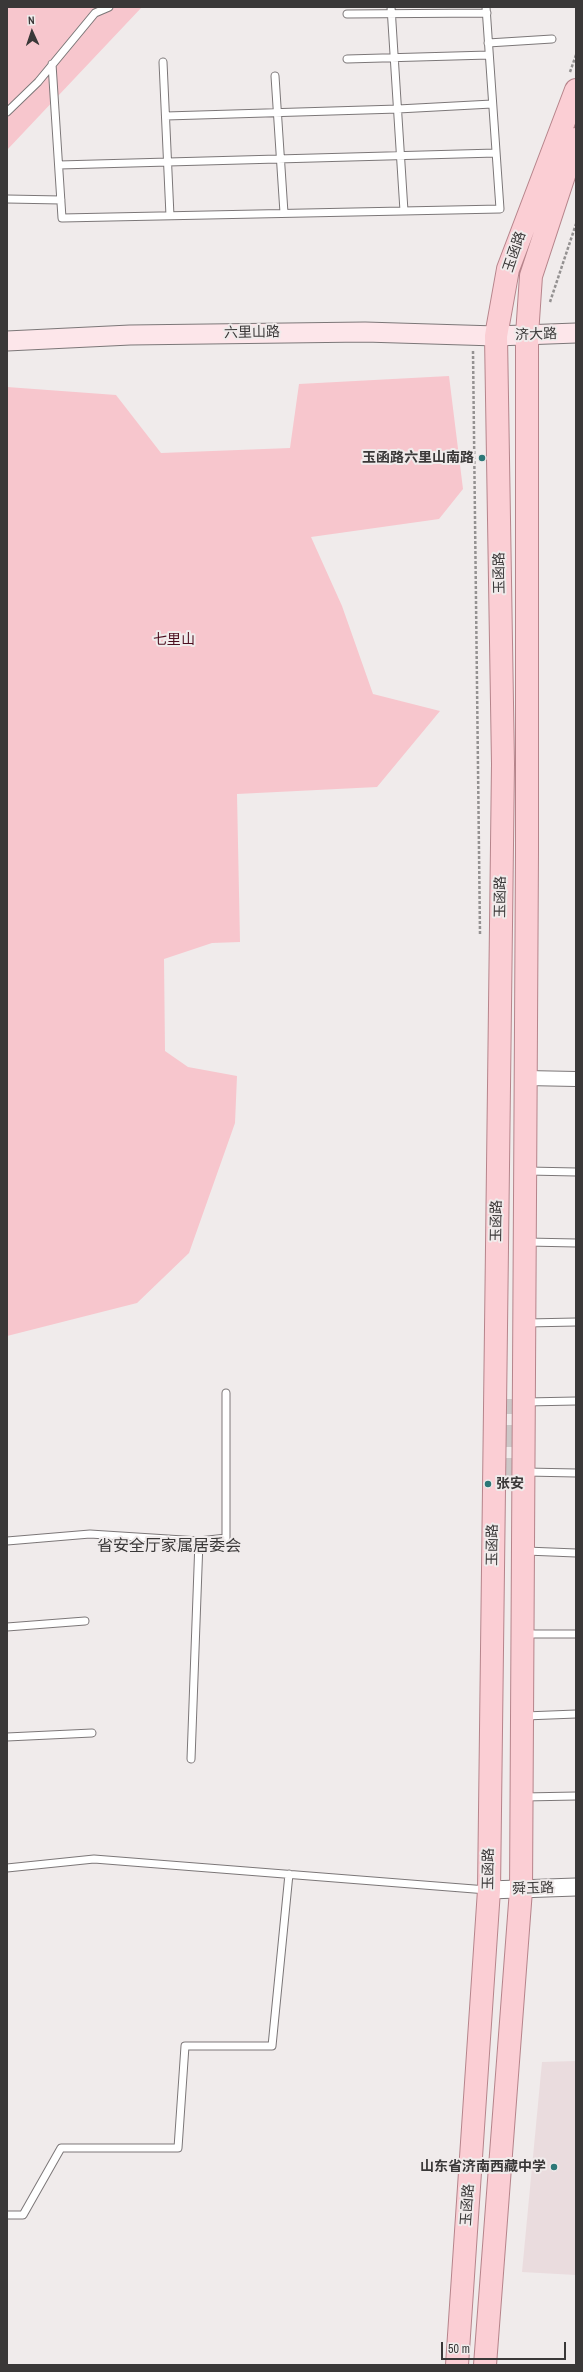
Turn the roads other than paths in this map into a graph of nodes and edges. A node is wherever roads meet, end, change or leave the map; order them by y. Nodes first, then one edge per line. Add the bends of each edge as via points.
1 (109, 7) edge
2 (392, 10) edge
3 (486, 10) edge
4 (347, 14) dead end
5 (552, 39) dead end
6 (488, 43) junction
7 (489, 55) junction
8 (395, 57) junction
9 (347, 59) dead end
10 (163, 62) dead end
11 (52, 64) junction
12 (275, 76) dead end
13 (576, 90) edge
14 (492, 104) junction
15 (398, 109) junction
16 (7, 112) edge
17 (277, 113) junction
18 (166, 116) junction
19 (576, 139) edge
20 (496, 152) junction
21 (400, 154) junction
22 (280, 159) junction
23 (168, 162) junction
24 (59, 165) junction
25 (7, 199) edge
26 (61, 200) junction
27 (404, 211) junction
28 (284, 213) junction
29 (170, 216) junction
30 (576, 333) edge
31 (527, 335) junction
32 (496, 336) junction
33 (7, 341) edge
34 (526, 1078) junction
35 (576, 1079) edge
36 (526, 1171) junction
37 (576, 1172) edge
38 (525, 1242) junction
39 (576, 1243) edge
40 (576, 1322) edge
41 (525, 1323) junction
42 (226, 1393) dead end
43 (576, 1401) edge
44 (524, 1402) junction
45 (524, 1472) junction
46 (576, 1473) edge
47 (7, 1540) edge
48 (199, 1541) junction
49 (523, 1551) junction
50 (576, 1553) edge
51 (85, 1621) dead end
52 (7, 1627) edge
53 (523, 1634) junction
54 (576, 1634) edge
55 (576, 1714) edge
56 (523, 1716) junction
57 (92, 1733) dead end
58 (7, 1736) edge
59 (191, 1759) dead end
60 (576, 1796) edge
61 (522, 1797) junction
62 (7, 1868) edge
63 (289, 1874) junction
64 (576, 1887) edge
65 (489, 1890) junction
66 (521, 1890) junction
67 (7, 2214) edge
68 (456, 2365) edge
69 (485, 2365) edge

1 - 11 lane via 95,13
2 - 3 lane
2 - 4 lane
2 - 8 lane
3 - 6 lane
5 - 6 lane
6 - 7 lane
7 - 8 lane
7 - 14 lane
8 - 9 lane
8 - 15 lane
10 - 18 lane
11 - 16 lane via 38,82
11 - 24 lane
12 - 17 lane
13 - 32 main road, 玉函路 via 508,269
14 - 15 lane
14 - 20 lane
15 - 17 lane
15 - 21 lane
17 - 18 lane
17 - 22 lane
18 - 23 lane
19 - 31 main road, 玉函路 via 531,276
20 - 21 lane
20 - 27 lane via 500,209
21 - 22 lane
21 - 27 lane
22 - 23 lane
22 - 28 lane
23 - 24 lane
23 - 29 lane
24 - 26 lane
25 - 26 lane
26 - 29 lane via 62,218
27 - 28 lane
28 - 29 lane
30 - 31 main road, 济大路
31 - 32 main road, 济大路
31 - 34 main road, 玉函路
32 - 33 main road, 六里山路 via 365,332 130,335
32 - 65 main road, 玉函路 via 503,764
34 - 35 street
34 - 36 main road, 玉函路
36 - 37 lane
36 - 38 main road, 玉函路
38 - 39 lane
38 - 41 main road, 玉函路
40 - 41 lane
41 - 44 main road, 玉函路
42 - 48 lane via 226,1538
43 - 44 lane
44 - 45 main road, 玉函路
45 - 46 lane
45 - 49 main road, 玉函路
47 - 48 lane via 90,1534
48 - 59 lane
49 - 50 lane
49 - 53 main road, 玉函路
51 - 52 lane
53 - 54 lane
53 - 56 main road, 玉函路
55 - 56 lane
56 - 61 main road, 玉函路
57 - 58 lane
60 - 61 lane
61 - 66 main road, 玉函路
62 - 63 lane via 94,1859
63 - 65 lane
63 - 67 lane via 272,2046 185,2046 178,2148 61,2148 23,2215
64 - 66 street, 舜玉路
65 - 66 street, 舜玉路
65 - 68 main road, 玉函路
66 - 69 main road, 玉函路

